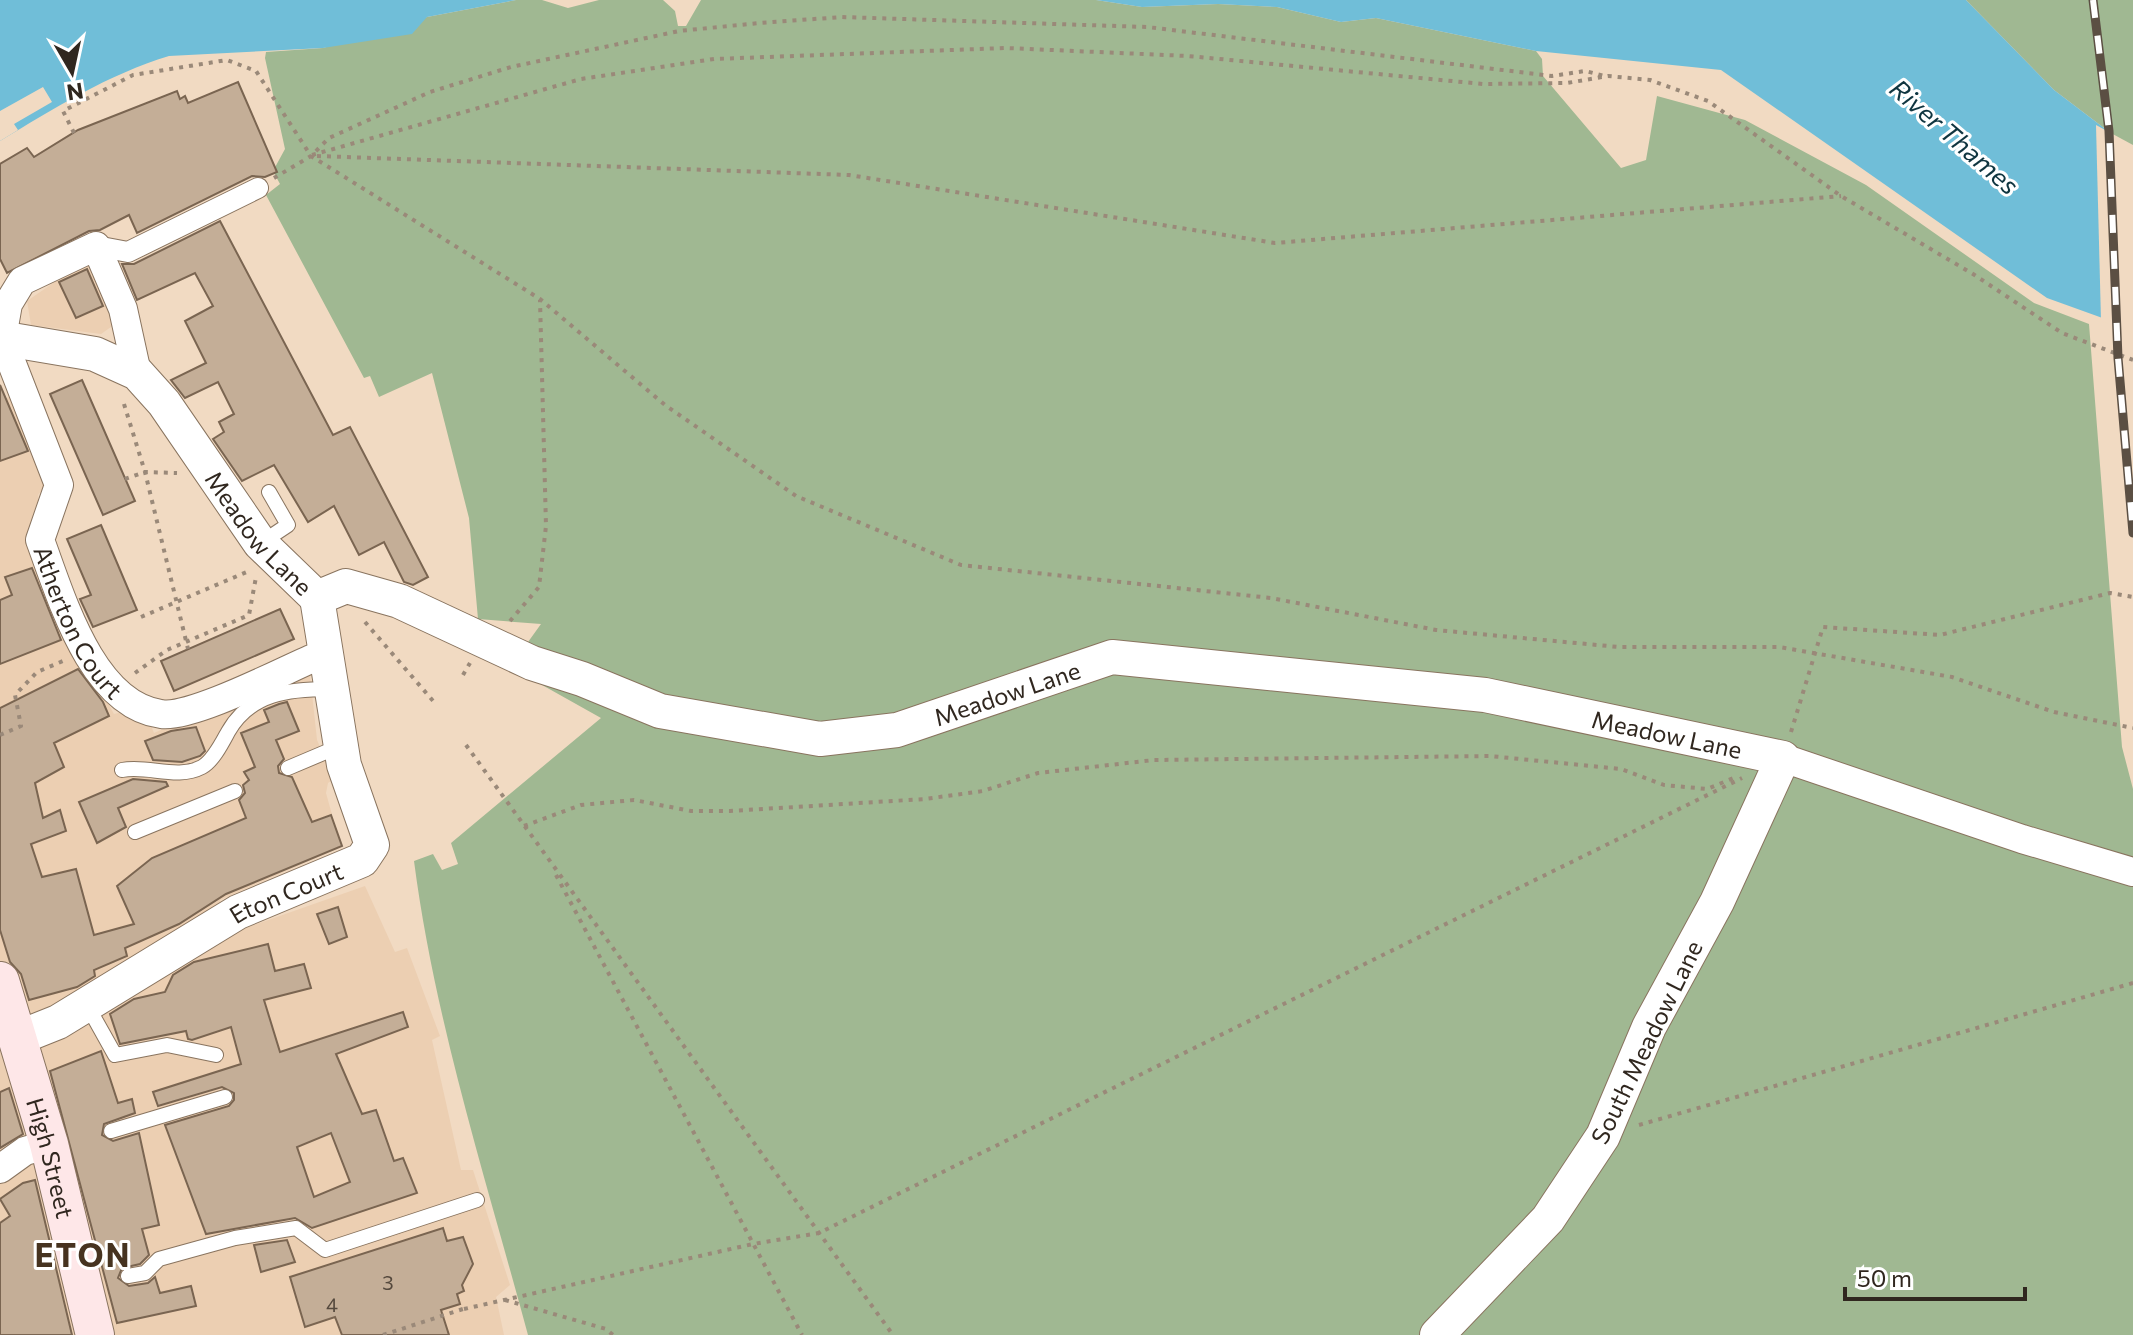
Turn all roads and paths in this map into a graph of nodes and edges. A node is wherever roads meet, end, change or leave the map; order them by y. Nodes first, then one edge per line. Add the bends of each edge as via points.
1 (1608, 76) junction
2 (74, 133) dead end
3 (311, 156) junction
4 (258, 188) joint
5 (1841, 196) junction
6 (96, 246) junction
7 (540, 299) junction
8 (2, 328) edge
9 (2133, 360) edge
10 (141, 378) junction
11 (145, 472) junction
12 (214, 474) junction
13 (125, 479) dead end
14 (269, 492) dead end
15 (260, 543) junction
16 (326, 593) junction
17 (2133, 597) edge
18 (174, 600) junction
19 (141, 617) dead end
20 (481, 640) junction
21 (186, 641) junction
22 (188, 649) dead end
23 (87, 650) junction
24 (1815, 653) junction
25 (328, 673) junction
26 (463, 675) dead end
27 (115, 690) junction
28 (434, 702) dead end
29 (2133, 728) edge
30 (0, 735) edge
31 (466, 745) dead end
32 (340, 746) junction
33 (1783, 758) junction
34 (288, 768) dead end
35 (122, 770) dead end
36 (235, 791) dead end
37 (524, 826) junction
38 (135, 832) dead end
39 (548, 859) junction
40 (2133, 872) edge
41 (0, 981) edge
42 (2133, 983) edge
43 (87, 1004) junction
44 (18, 1038) junction
45 (216, 1055) dead end
46 (225, 1097) dead end
47 (111, 1131) dead end
48 (1603, 1136) junction
49 (56, 1151) junction
50 (0, 1169) edge
51 (477, 1200) dead end
52 (819, 1233) junction
53 (753, 1244) junction
54 (128, 1276) dead end
55 (464, 1309) junction
56 (95, 1335) edge
57 (383, 1335) edge
58 (613, 1335) edge
59 (802, 1335) edge
60 (893, 1335) edge
61 (1437, 1335) edge

1 - 3 path via 1567,83 1483,84 1188,56 1006,48 714,59 581,79
1 - 3 path via 1585,71 1552,76 1147,27 842,17 679,31 511,67 399,104 329,138
1 - 5 path via 1650,80 1708,101
2 - 3 path via 63,111 116,83 133,75 227,60 256,71
3 - 4 path
3 - 5 path via 849,175 1275,243
3 - 7 path
4 - 6 street via 128,252
5 - 9 path via 2062,333
6 - 8 street via 22,281
6 - 10 street via 123,309
7 - 20 path via 546,513 539,587 511,620
7 - 24 path via 665,405 796,496 961,565 1271,598 1436,630 1619,647 1779,647
8 - 10 street, Meadow Lane via 95,354
8 - 23 street, Atherton Court via 59,485 40,540
10 - 11 path via 124,403
10 - 12 street, Meadow Lane
11 - 12 path
11 - 13 path
11 - 18 path
12 - 15 street, Meadow Lane
14 - 15 lane via 288,525
15 - 16 street, Meadow Lane
16 - 20 street, Meadow Lane via 346,586 399,601
16 - 25 street, Eton Court
16 - 28 path via 414,675
17 - 24 path via 2110,593 1940,635 1823,627
18 - 19 path
18 - 21 path
18 - 21 path via 258,567 249,615
20 - 26 path
20 - 33 street, Meadow Lane via 660,711 820,739 897,730 1112,657 1485,695
21 - 22 path
21 - 27 path
23 - 27 street, Atherton Court
23 - 30 path via 37,672 15,695 21,726
24 - 29 path via 1952,677 2054,712
24 - 33 path
25 - 27 street, Atherton Court via 311,659 206,704 163,715 124,700
25 - 32 street, Eton Court
25 - 35 lane via 262,699 237,715 204,766 180,774 140,767
31 - 37 path
32 - 34 lane
32 - 43 street, Eton Court via 372,845 362,860 238,912
33 - 37 path via 1707,789 1664,785 1621,769 1490,756 1154,760 1038,773 983,791 925,799 730,811 691,811 634,800 594,804
33 - 40 street, Meadow Lane
33 - 48 street, South Meadow Lane via 1717,902 1649,1027
33 - 52 path
36 - 38 lane
37 - 39 path
39 - 52 path
39 - 53 path
41 - 44 main road, High Street
42 - 48 path
43 - 44 street, Eton Court
43 - 45 lane via 115,1055 167,1045
44 - 49 main road, High Street
46 - 47 lane
48 - 61 street, South Meadow Lane via 1548,1219
49 - 50 street via 25,1151
49 - 56 main road, High Street via 88,1282
51 - 54 lane via 325,1250 296,1228 159,1259 145,1273
52 - 53 path
52 - 60 path
53 - 55 path
53 - 59 path
55 - 57 path
55 - 58 path via 501,1299

